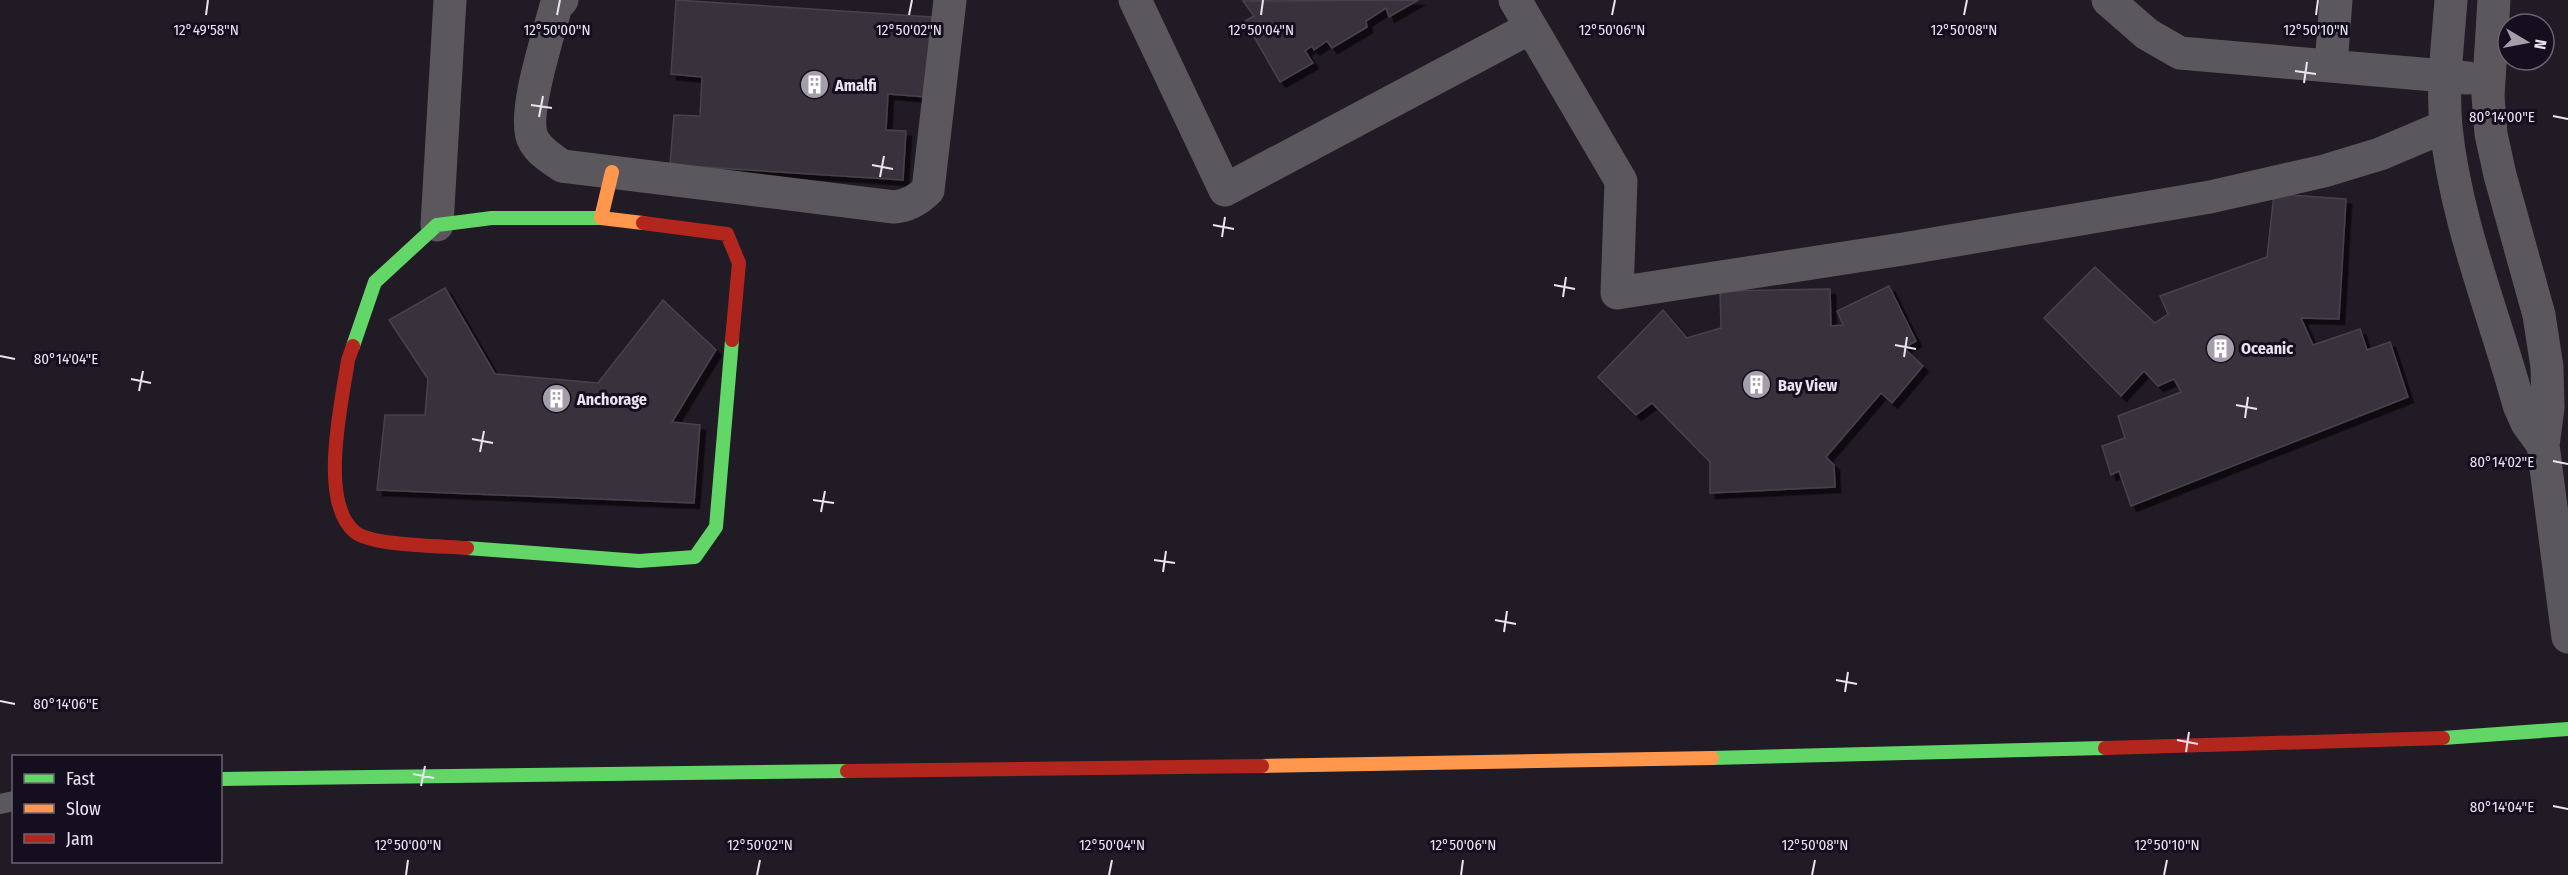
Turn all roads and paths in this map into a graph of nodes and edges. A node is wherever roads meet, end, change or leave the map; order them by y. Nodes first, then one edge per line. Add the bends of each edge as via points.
1 (450, 0) edge
2 (562, 0) edge
3 (950, 0) edge
4 (1135, 0) edge
5 (2108, 0) edge
6 (2336, 0) edge
7 (2451, 0) edge
8 (2494, 0) edge
9 (1522, 14) edge
10 (2331, 66) junction
11 (2446, 75) junction
12 (2489, 81) junction
13 (2446, 126) junction
14 (612, 172) junction
15 (601, 218) junction
16 (436, 225) junction
17 (2543, 445) junction
18 (2558, 479) edge
19 (2568, 637) edge
20 (2568, 729) edge
21 (222, 779) edge

1 - 16 street
2 - 14 street via 556,6 529,113 533,140 562,166
3 - 14 street via 928,190 919,199 894,207
4 - 9 street via 1225,190
5 - 10 street via 2146,34 2180,53
6 - 10 street
7 - 11 street
8 - 12 street
9 - 13 street via 1621,181 1617,292 2210,197 2324,171 2380,154
10 - 11 street
11 - 12 street
11 - 13 street
12 - 17 street via 2491,134 2497,165 2540,315 2548,408
13 - 17 street via 2465,227 2518,405
14 - 15 street
15 - 16 street via 492,218
15 - 16 street via 727,234 740,263 716,527 694,557 639,561 384,542 355,533 338,508 334,458 348,360 375,282
17 - 18 street
18 - 19 street
20 - 21 street via 2336,743 1479,763

